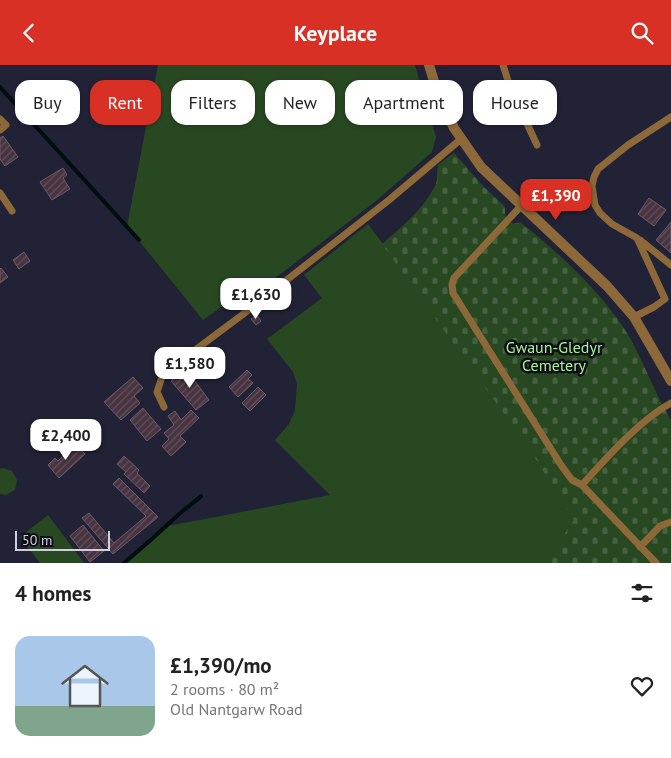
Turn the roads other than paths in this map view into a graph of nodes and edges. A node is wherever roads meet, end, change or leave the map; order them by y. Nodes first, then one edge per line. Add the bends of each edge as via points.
1 (429, 65) edge
2 (503, 65) edge
3 (671, 117) edge
4 (0, 119) edge
5 (0, 130) edge
6 (461, 139) junction
7 (537, 145) dead end
8 (0, 193) edge
9 (521, 207) junction
10 (12, 211) dead end
11 (637, 238) junction
12 (671, 265) edge
13 (668, 300) edge
14 (634, 317) junction
15 (671, 381) edge
16 (671, 403) edge
17 (164, 407) dead end
18 (582, 485) junction
19 (671, 522) edge
20 (640, 547) junction
21 (656, 563) edge

1 - 6 street via 442,103
2 - 7 lane
3 - 11 lane via 628,145 598,169 594,177 593,197 600,213
4 - 5 lane via 6,125
6 - 9 street via 481,167
6 - 17 lane via 382,206 163,374 157,392
8 - 10 lane
9 - 14 street via 600,279
9 - 18 lane via 454,278 453,293 551,451 572,479
11 - 12 lane
11 - 13 lane
13 - 14 lane
14 - 15 street
16 - 18 lane via 654,413
18 - 20 lane
19 - 20 lane via 660,526
20 - 21 lane

